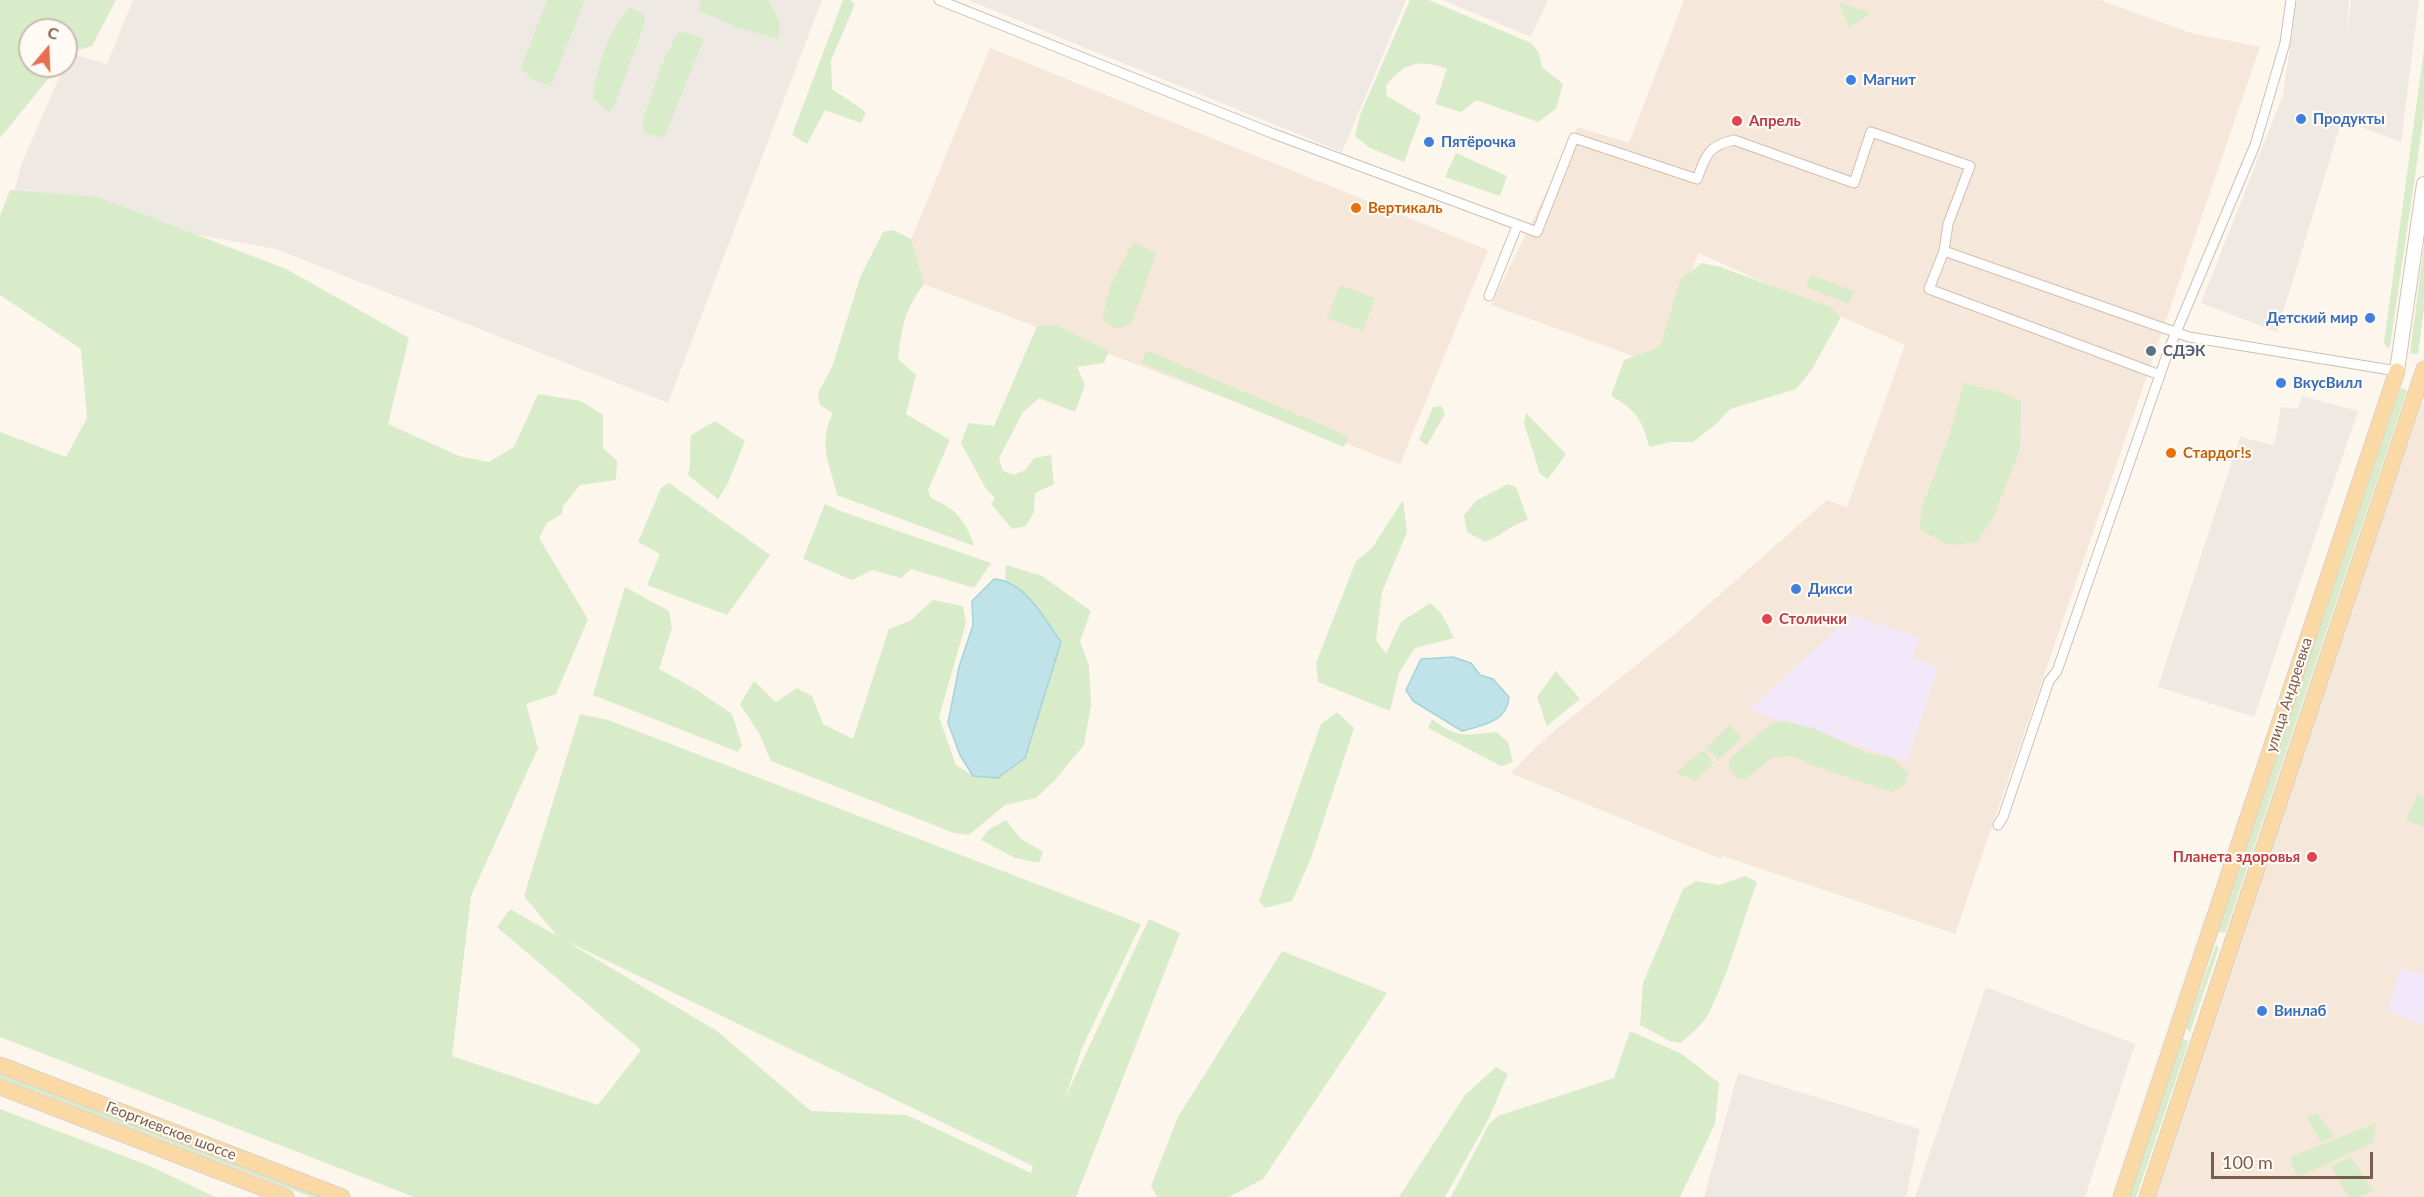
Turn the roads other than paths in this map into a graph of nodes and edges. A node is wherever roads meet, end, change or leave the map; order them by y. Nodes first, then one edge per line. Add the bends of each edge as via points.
1 (939, 0) edge
2 (2291, 0) edge
3 (2424, 184) edge
4 (1517, 226) junction
5 (1944, 250) junction
6 (1489, 296) dead end
7 (2178, 333) junction
8 (2397, 371) junction
9 (2423, 371) edge
10 (2160, 375) junction
11 (1998, 825) dead end
12 (2208, 939) junction
13 (2230, 946) junction
14 (2178, 1029) junction
15 (2200, 1035) junction
16 (0, 1065) edge
17 (0, 1087) edge
18 (286, 1197) edge
19 (342, 1197) edge
20 (2121, 1197) edge
21 (2147, 1197) edge

1 - 4 street
2 - 7 street via 2285,43 2255,145
3 - 8 main road, улица Андреевка
4 - 5 street via 1537,232 1574,138 1697,179 1707,152 1734,140 1854,183 1871,132 1970,166 1948,224
4 - 6 street
5 - 7 street
5 - 10 street via 1929,290
7 - 8 street
7 - 10 street
8 - 9 main road
8 - 12 main road, улица Андреевка
9 - 13 main road, улица Андреевка
10 - 11 street via 2066,649 2049,681
12 - 13 main road via 2216,938
12 - 14 main road, улица Андреевка
13 - 15 main road, улица Андреевка
14 - 15 main road via 2191,1037
14 - 20 main road, улица Андреевка
15 - 21 main road, улица Андреевка
16 - 19 main road, Георгиевское шоссе
17 - 18 main road, Георгиевское шоссе

